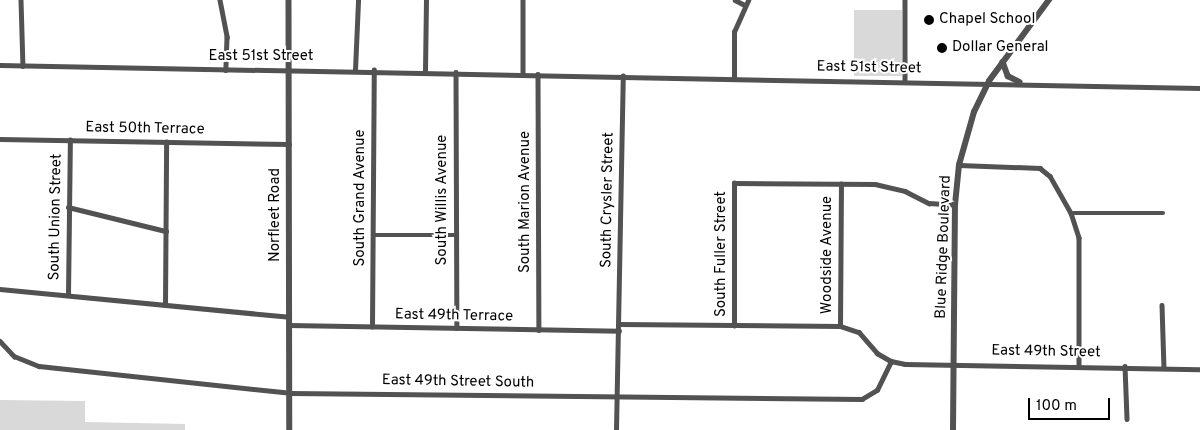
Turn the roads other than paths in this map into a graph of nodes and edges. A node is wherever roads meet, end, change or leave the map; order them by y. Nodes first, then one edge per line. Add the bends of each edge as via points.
1 (20, 0) edge
2 (220, 0) edge
3 (290, 0) edge
4 (358, 0) edge
5 (426, 0) edge
6 (522, 0) edge
7 (735, 0) edge
8 (905, 0) edge
9 (1049, 0) edge
10 (746, 2) edge
11 (1003, 62) junction
12 (0, 65) edge
13 (22, 66) junction
14 (226, 70) junction
15 (290, 70) junction
16 (355, 70) junction
17 (374, 70) junction
18 (425, 71) junction
19 (456, 72) junction
20 (523, 74) junction
21 (538, 74) junction
22 (623, 76) junction
23 (734, 78) junction
24 (905, 81) junction
25 (989, 81) junction
26 (1020, 82) junction
27 (1200, 88) edge
28 (0, 139) edge
29 (70, 140) junction
30 (166, 142) junction
31 (289, 144) junction
32 (959, 164) junction
33 (841, 184) junction
34 (955, 205) junction
35 (68, 207) junction
36 (1071, 213) junction
37 (1163, 213) dead end
38 (166, 231) junction
39 (374, 235) junction
40 (455, 235) junction
41 (0, 289) edge
42 (68, 295) junction
43 (1162, 305) dead end
44 (165, 306) junction
45 (289, 317) junction
46 (619, 324) junction
47 (289, 325) junction
48 (734, 326) junction
49 (840, 326) junction
50 (372, 327) junction
51 (456, 328) junction
52 (538, 330) junction
53 (619, 331) junction
54 (0, 341) edge
55 (891, 361) junction
56 (953, 363) junction
57 (1079, 365) junction
58 (1125, 366) junction
59 (1164, 367) junction
60 (1200, 369) edge
61 (290, 393) junction
62 (618, 396) junction
63 (1127, 419) dead end
64 (290, 430) edge
65 (616, 430) edge
66 (953, 430) edge

1 - 13 street
2 - 14 street via 227,37
3 - 15 street, Norfleet Road
4 - 16 street
5 - 18 street
6 - 20 street
7 - 10 street
8 - 24 street
9 - 11 street, Blue Ridge Boulevard
10 - 23 street via 734,32
11 - 25 street, Blue Ridge Boulevard
11 - 26 street via 1008,76
12 - 13 street, East 51st Street
13 - 14 street, East 51st Street
14 - 15 street, East 51st Street
15 - 16 street, East 51st Street
15 - 31 street, Norfleet Road
16 - 17 street, East 51st Street
17 - 18 street, East 51st Street
17 - 39 street, South Grand Avenue
18 - 19 street, East 51st Street
19 - 20 street, East 51st Street
19 - 40 street, South Willis Avenue
20 - 21 street, East 51st Street
21 - 22 street, East 51st Street
21 - 52 street, South Marion Avenue
22 - 23 street, East 51st Street
22 - 46 street, South Crysler Street
23 - 24 street, East 51st Street
24 - 25 street, East 51st Street
25 - 26 street, East 51st Street
25 - 32 street, Blue Ridge Boulevard via 974,112
26 - 27 street, East 51st Street
28 - 29 street, East 50th Terrace
29 - 30 street, East 50th Terrace
29 - 35 street, South Union Street
30 - 31 street, East 50th Terrace
30 - 38 street
31 - 45 street, Norfleet Road
32 - 34 street, Blue Ridge Boulevard
32 - 36 street via 1040,168 1050,176
33 - 34 street via 887,186 929,203
33 - 48 street, South Fuller Street via 734,183
33 - 49 street, Woodside Avenue
34 - 56 street, Blue Ridge Boulevard
35 - 38 street
35 - 42 street, South Union Street
36 - 37 street
36 - 57 street via 1079,238
38 - 44 street
39 - 40 street
39 - 50 street, South Grand Avenue
40 - 51 street, South Willis Avenue
41 - 42 street
42 - 44 street
43 - 59 street
44 - 45 street
45 - 47 street, Norfleet Road
46 - 48 street
46 - 53 street, South Crysler Street
47 - 50 street, East 49th Terrace
47 - 61 street, Norfleet Road
48 - 49 street
49 - 55 street via 858,332
50 - 51 street, East 49th Terrace
51 - 52 street, East 49th Terrace
52 - 53 street, East 49th Terrace
53 - 62 street
54 - 61 street, East 49th Street South via 9,352 39,366
55 - 56 street, East 49th Street via 906,364
55 - 62 street, East 49th Street South via 877,390 862,399
56 - 57 street, East 49th Street
56 - 66 street, Blue Ridge Boulevard
57 - 58 street, East 49th Street
58 - 59 street, East 49th Street
58 - 63 street
59 - 60 street, East 49th Street
61 - 62 street, East 49th Street South
61 - 64 street, Norfleet Road
62 - 65 street

